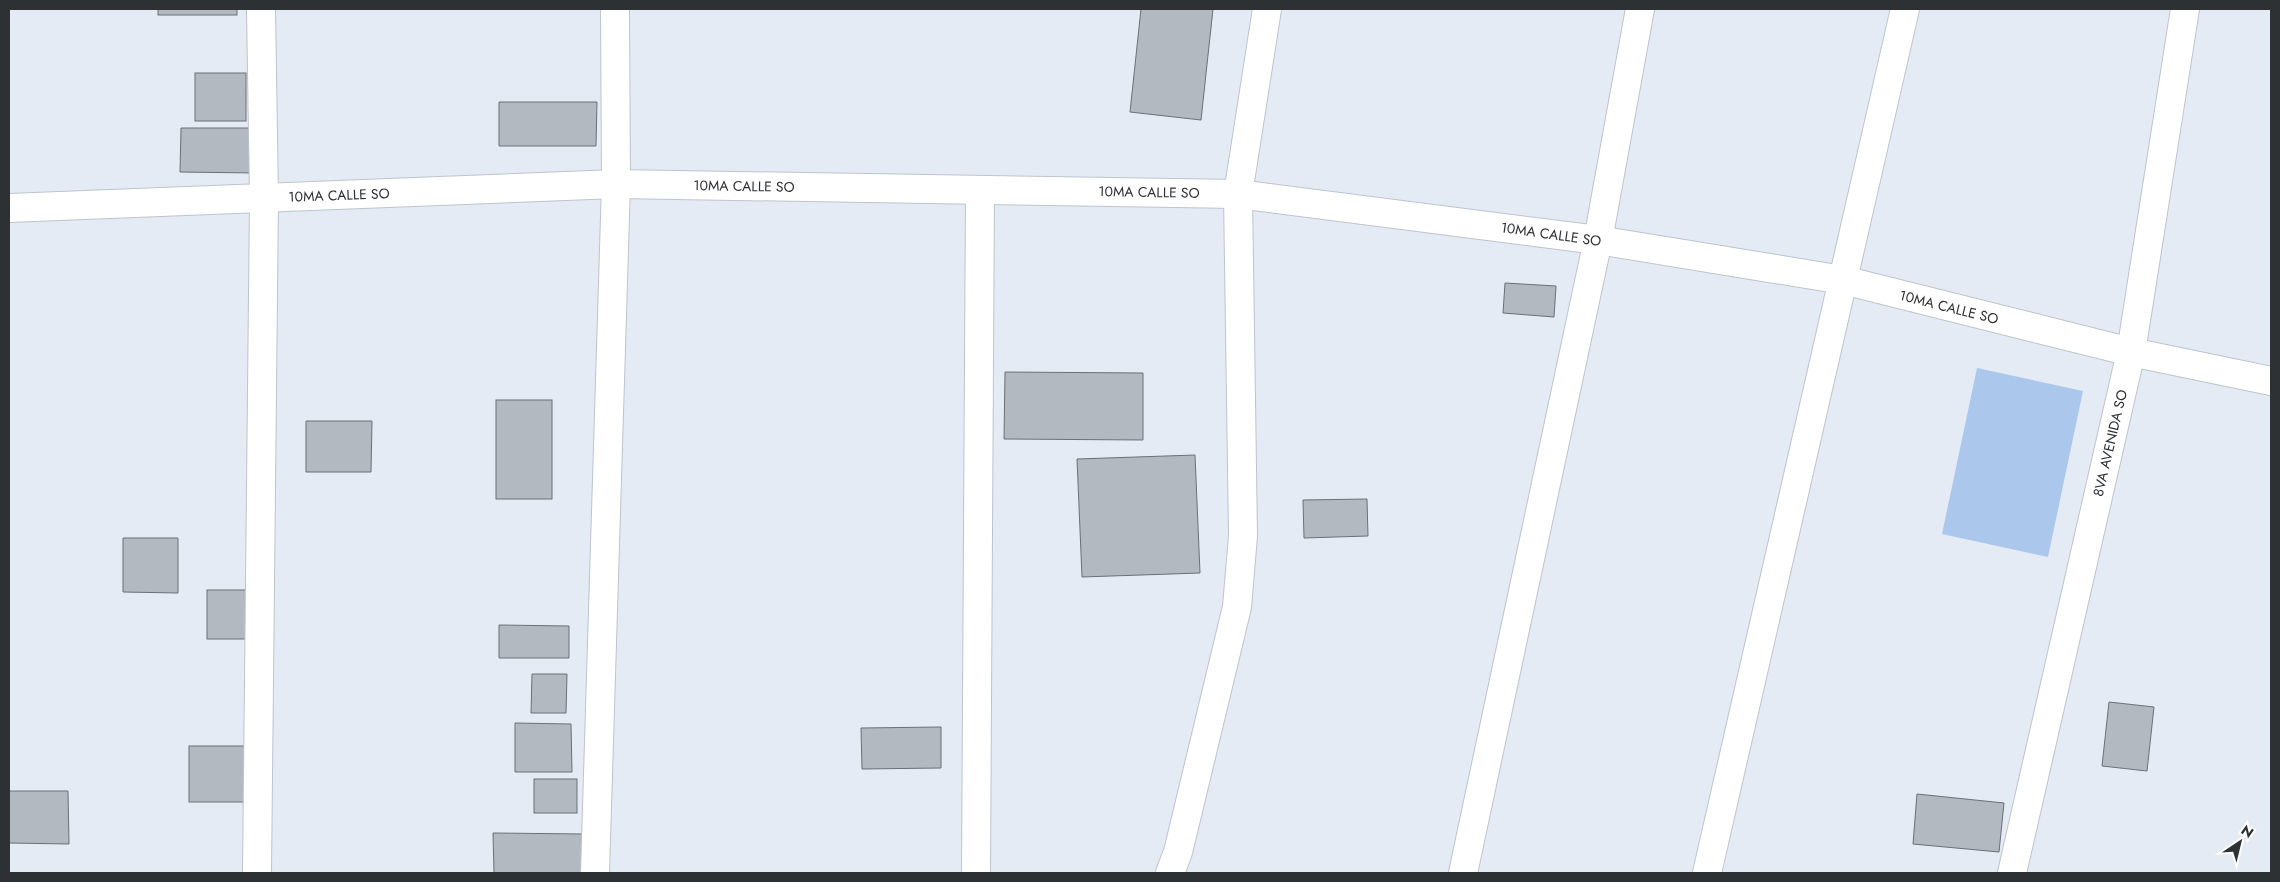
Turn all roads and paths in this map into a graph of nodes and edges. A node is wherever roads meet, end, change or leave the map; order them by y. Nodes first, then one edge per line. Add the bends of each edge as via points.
1 (261, 9) edge
2 (615, 9) edge
3 (1267, 9) edge
4 (1640, 9) edge
5 (1905, 9) edge
6 (2185, 9) edge
7 (616, 184) junction
8 (980, 190) junction
9 (1238, 194) junction
10 (264, 198) junction
11 (9, 208) edge
12 (1598, 240) junction
13 (1843, 280) junction
14 (2131, 352) junction
15 (2271, 381) edge
16 (257, 873) edge
17 (595, 873) edge
18 (976, 873) edge
19 (1170, 873) edge
20 (1463, 873) edge
21 (1707, 873) edge
22 (2012, 873) edge

1 - 10 street
2 - 7 street
3 - 9 street
4 - 12 street
5 - 13 street
6 - 14 street, 8VA AVENIDA SO
7 - 8 street, 10MA CALLE SO
7 - 10 street, 10MA CALLE SO
7 - 17 street
8 - 9 street, 10MA CALLE SO
8 - 18 street
9 - 12 street, 10MA CALLE SO
9 - 19 street via 1243,536 1238,607 1178,852
10 - 11 street, 10MA CALLE SO
10 - 16 street
12 - 13 street, 10MA CALLE SO
12 - 20 street
13 - 14 street, 10MA CALLE SO
13 - 21 street
14 - 15 street, 10MA CALLE SO
14 - 22 street, 8VA AVENIDA SO

